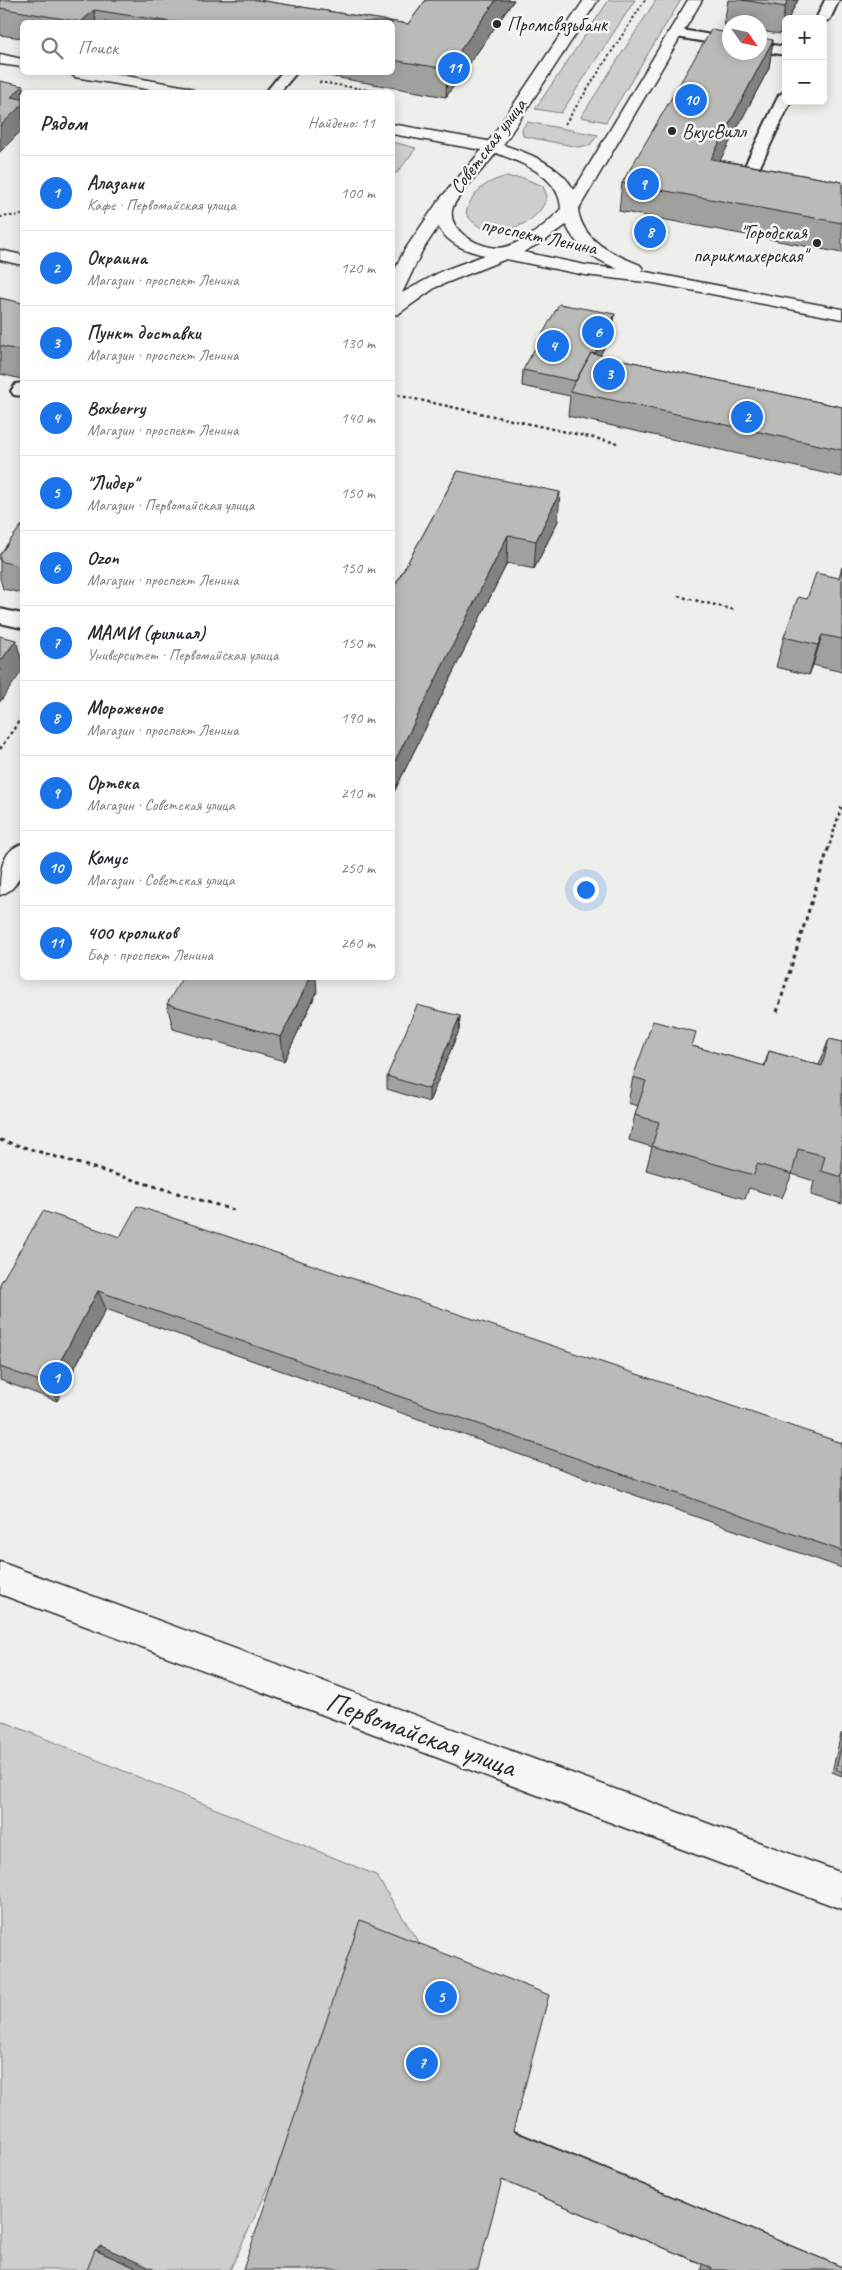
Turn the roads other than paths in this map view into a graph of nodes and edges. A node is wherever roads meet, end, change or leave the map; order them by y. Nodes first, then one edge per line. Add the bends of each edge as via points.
1 (591, 0) edge
2 (695, 0) edge
3 (832, 0) edge
4 (824, 15) edge
5 (675, 33) junction
6 (722, 41) edge
7 (767, 48) edge
8 (782, 50) edge
9 (0, 59) edge
10 (20, 63) edge
11 (92, 75) edge
12 (287, 75) edge
13 (176, 90) edge
14 (275, 90) edge
15 (782, 104) edge
16 (395, 130) edge
17 (493, 147) junction
18 (472, 172) junction
19 (553, 176) junction
20 (785, 185) edge
21 (445, 204) junction
22 (570, 210) junction
23 (502, 254) junction
24 (0, 255) edge
25 (20, 260) edge
26 (654, 278) junction
27 (395, 290) edge
28 (395, 308) edge
29 (842, 314) edge
30 (0, 616) edge
31 (20, 621) edge
32 (20, 856) edge
33 (0, 886) edge
34 (0, 1578) edge
35 (842, 1891) edge

1 - 17 main road, Советская улица
2 - 5 main road
3 - 4 lane
5 - 6 lane
5 - 22 main road
7 - 8 lane
9 - 10 main road
11 - 13 main road
12 - 14 lane
15 - 20 lane via 747,178
16 - 17 main road, проспект Ленина
17 - 18 main road, Советская улица
17 - 19 main road, проспект Ленина via 519,156
18 - 19 main road via 498,168 537,170
18 - 21 main road, Советская улица
19 - 22 main road, проспект Ленина via 566,189
21 - 23 main road, проспект Ленина via 443,219 458,240
21 - 27 main road, Советская улица via 413,251
22 - 23 main road via 546,234
22 - 26 main road, проспект Ленина via 583,240 622,264
23 - 26 main road, проспект Ленина via 585,270
23 - 28 main road via 431,282
24 - 25 main road
26 - 29 main road, проспект Ленина
30 - 31 lane
32 - 33 main road
34 - 35 main road, Первомайская улица

